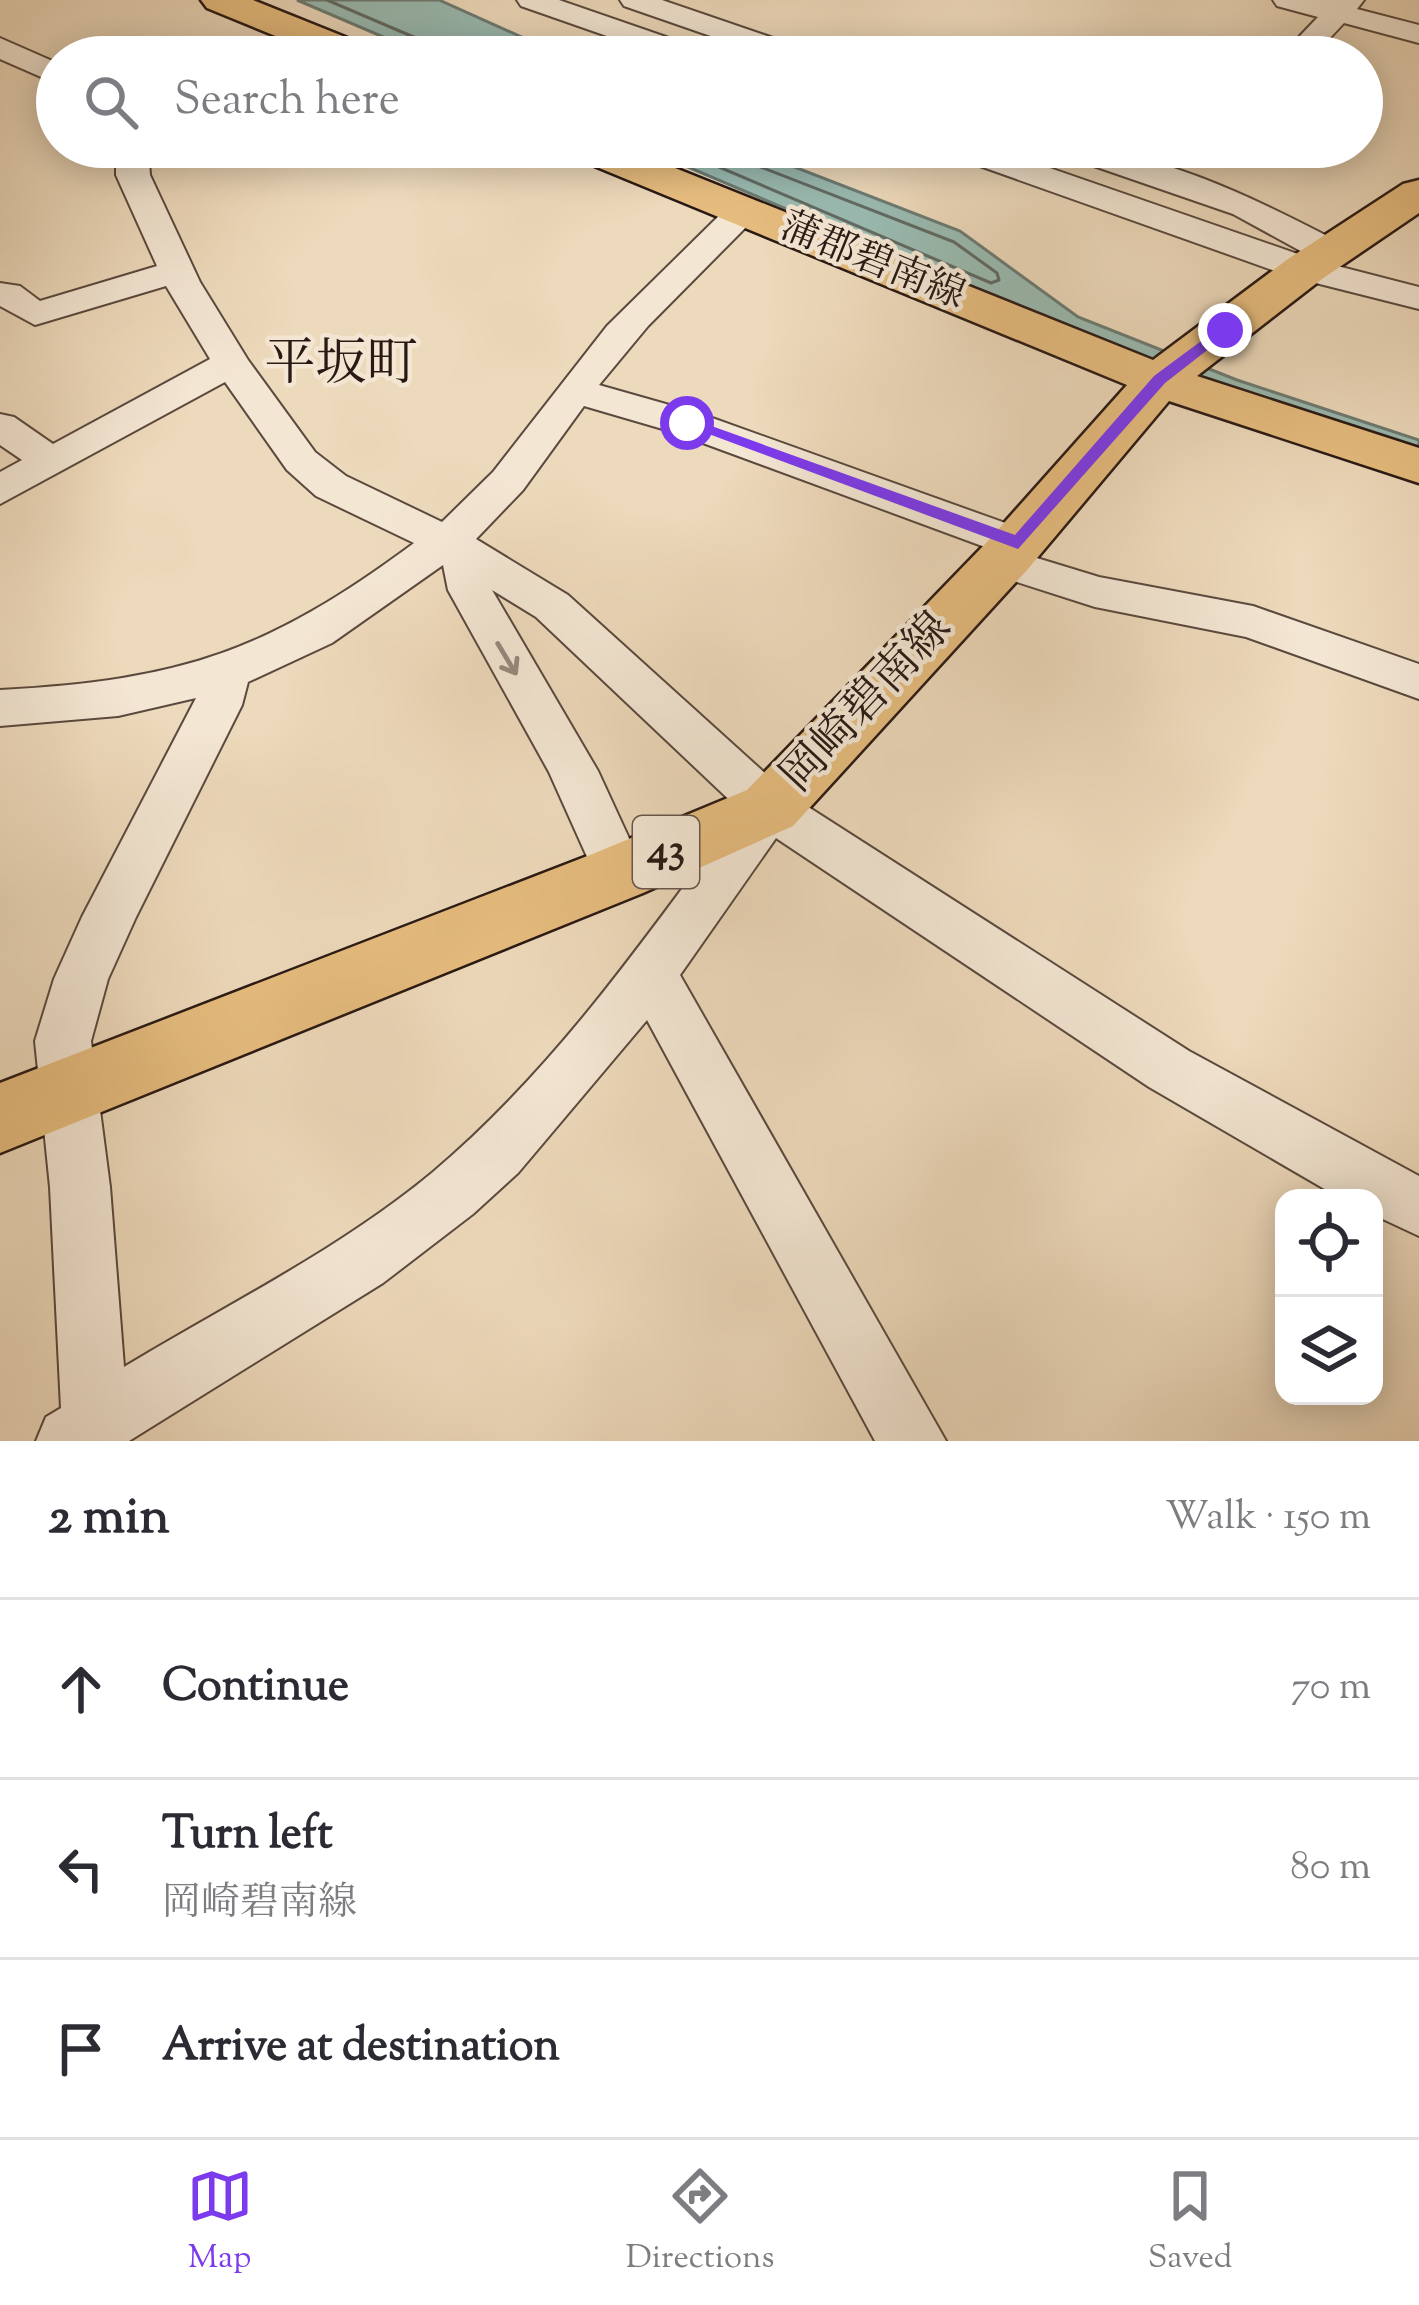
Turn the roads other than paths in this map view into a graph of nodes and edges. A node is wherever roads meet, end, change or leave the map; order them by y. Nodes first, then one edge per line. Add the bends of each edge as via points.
1 (220, 0) edge
2 (532, 0) edge
3 (634, 0) edge
4 (1287, 0) edge
5 (1344, 6) edge
6 (1419, 34) edge
7 (309, 36) edge
8 (636, 36) edge
9 (739, 36) edge
10 (1315, 36) edge
11 (0, 47) edge
12 (36, 65) edge
13 (133, 168) edge
14 (637, 168) edge
15 (1019, 168) edge
16 (1161, 168) edge
17 (1182, 173) junction
18 (1419, 193) edge
19 (743, 211) junction
20 (1144, 211) junction
21 (1318, 261) junction
22 (177, 271) junction
23 (0, 294) edge
24 (1419, 298) edge
25 (1188, 358) junction
26 (231, 364) junction
27 (575, 391) junction
28 (0, 426) edge
29 (50, 461) junction
30 (1419, 466) edge
31 (0, 490) edge
32 (454, 546) junction
33 (1010, 553) junction
34 (226, 675) junction
35 (1419, 682) edge
36 (0, 708) edge
37 (770, 808) junction
38 (619, 873) junction
39 (650, 973) junction
40 (67, 1091) junction
41 (0, 1118) edge
42 (1419, 1208) edge
43 (82, 1432) edge
44 (912, 1441) edge

1 - 7 main road
2 - 8 street
3 - 9 street
4 - 5 street
5 - 6 street
5 - 10 street
11 - 12 street
13 - 22 street
14 - 19 main road, 蒲郡碧南線
15 - 20 street
16 - 17 street
17 - 20 street
17 - 21 street
18 - 21 main road, 岡崎碧南線 / 43
19 - 25 main road, 蒲郡碧南線
19 - 27 street via 619,334
20 - 21 street
21 - 24 street
21 - 25 main road, 岡崎碧南線 / 43
22 - 23 street via 35,314
22 - 26 street
25 - 30 main road, 蒲郡碧南線
25 - 33 main road, 岡崎碧南線 / 43
26 - 29 street
26 - 32 street via 301,461 331,486
27 - 32 street
27 - 33 street via 687,423
28 - 29 street
29 - 31 street
32 - 34 street via 313,635
32 - 37 street via 552,606
32 -> 38 street
33 - 35 street via 1095,592 1253,622
33 - 37 main road, 岡崎碧南線 / 43
34 - 36 street via 154,695
34 - 40 street via 81,979 63,1042
37 - 38 main road, 岡崎碧南線 / 43
37 - 39 street
37 - 42 street via 1168,1069
38 - 40 main road, 岡崎碧南線 / 43
39 - 43 street via 523,1126 453,1193 383,1246
39 - 44 street
40 - 41 main road, 岡崎碧南線 / 43
40 - 43 street via 80,1186

